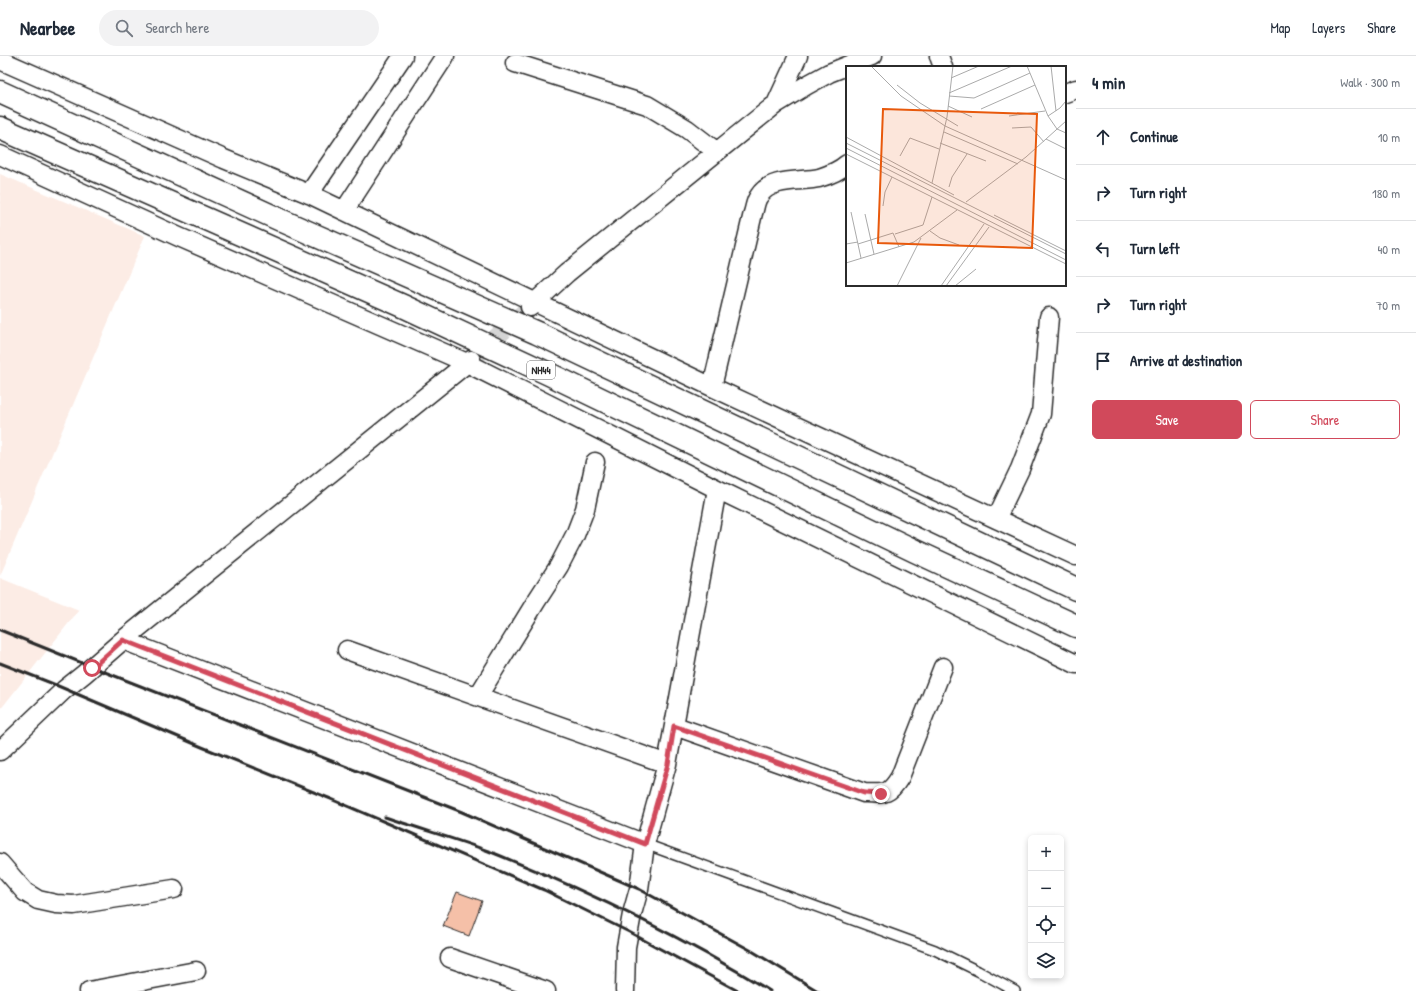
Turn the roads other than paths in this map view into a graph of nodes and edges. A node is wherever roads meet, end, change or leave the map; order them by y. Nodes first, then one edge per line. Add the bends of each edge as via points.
1 (403, 56) edge
2 (444, 56) edge
3 (798, 56) edge
4 (872, 56) edge
5 (939, 56) edge
6 (0, 60) edge
7 (515, 63) dead end
8 (846, 66) edge
9 (847, 66) edge
10 (943, 66) edge
11 (1076, 89) edge
12 (0, 92) edge
13 (1066, 94) edge
14 (776, 104) junction
15 (0, 128) edge
16 (717, 152) junction
17 (0, 155) edge
18 (846, 165) edge
19 (309, 194) junction
20 (344, 211) junction
21 (532, 305) junction
22 (1049, 317) dead end
23 (469, 362) junction
24 (712, 387) junction
25 (595, 462) dead end
26 (717, 490) junction
27 (996, 519) junction
28 (1076, 556) edge
29 (1076, 589) edge
30 (1076, 626) edge
31 (123, 640) junction
32 (347, 650) dead end
33 (1076, 664) edge
34 (943, 667) dead end
35 (478, 696) junction
36 (674, 726) junction
37 (0, 751) edge
38 (668, 764) junction
39 (645, 844) junction
40 (0, 863) edge
41 (174, 889) dead end
42 (450, 958) dead end
43 (196, 971) dead end
44 (89, 991) edge
45 (546, 991) edge
46 (625, 991) edge
47 (1015, 991) edge

1 - 19 street
2 - 20 street
3 - 14 street
4 - 9 street
5 - 10 street
6 - 19 street
7 - 16 street via 647,104 687,129
8 - 14 street via 829,73
11 - 13 street
12 - 29 highway, NH44 via 537,333
14 - 16 street
15 - 30 highway, NH44 via 403,306
16 - 21 street via 573,268
17 - 23 street
18 - 24 street via 819,178 771,186 759,196
19 - 20 street
20 - 21 street
21 - 24 street
22 - 27 street via 1041,414 1020,469
23 - 26 street
23 - 31 street
24 - 27 street
25 - 35 street via 585,509 575,535 559,566
26 - 33 street
26 - 36 street
27 - 28 street
31 - 37 street via 56,697
31 - 39 street
32 - 35 street
34 - 36 street via 900,777 892,790 881,794 864,793
35 - 38 street
36 - 38 street
38 - 39 street
39 - 46 street via 640,890 632,914 626,947
39 - 47 lane via 935,950
40 - 41 street via 25,892 38,900 56,904 74,905
42 - 45 street
43 - 44 street

